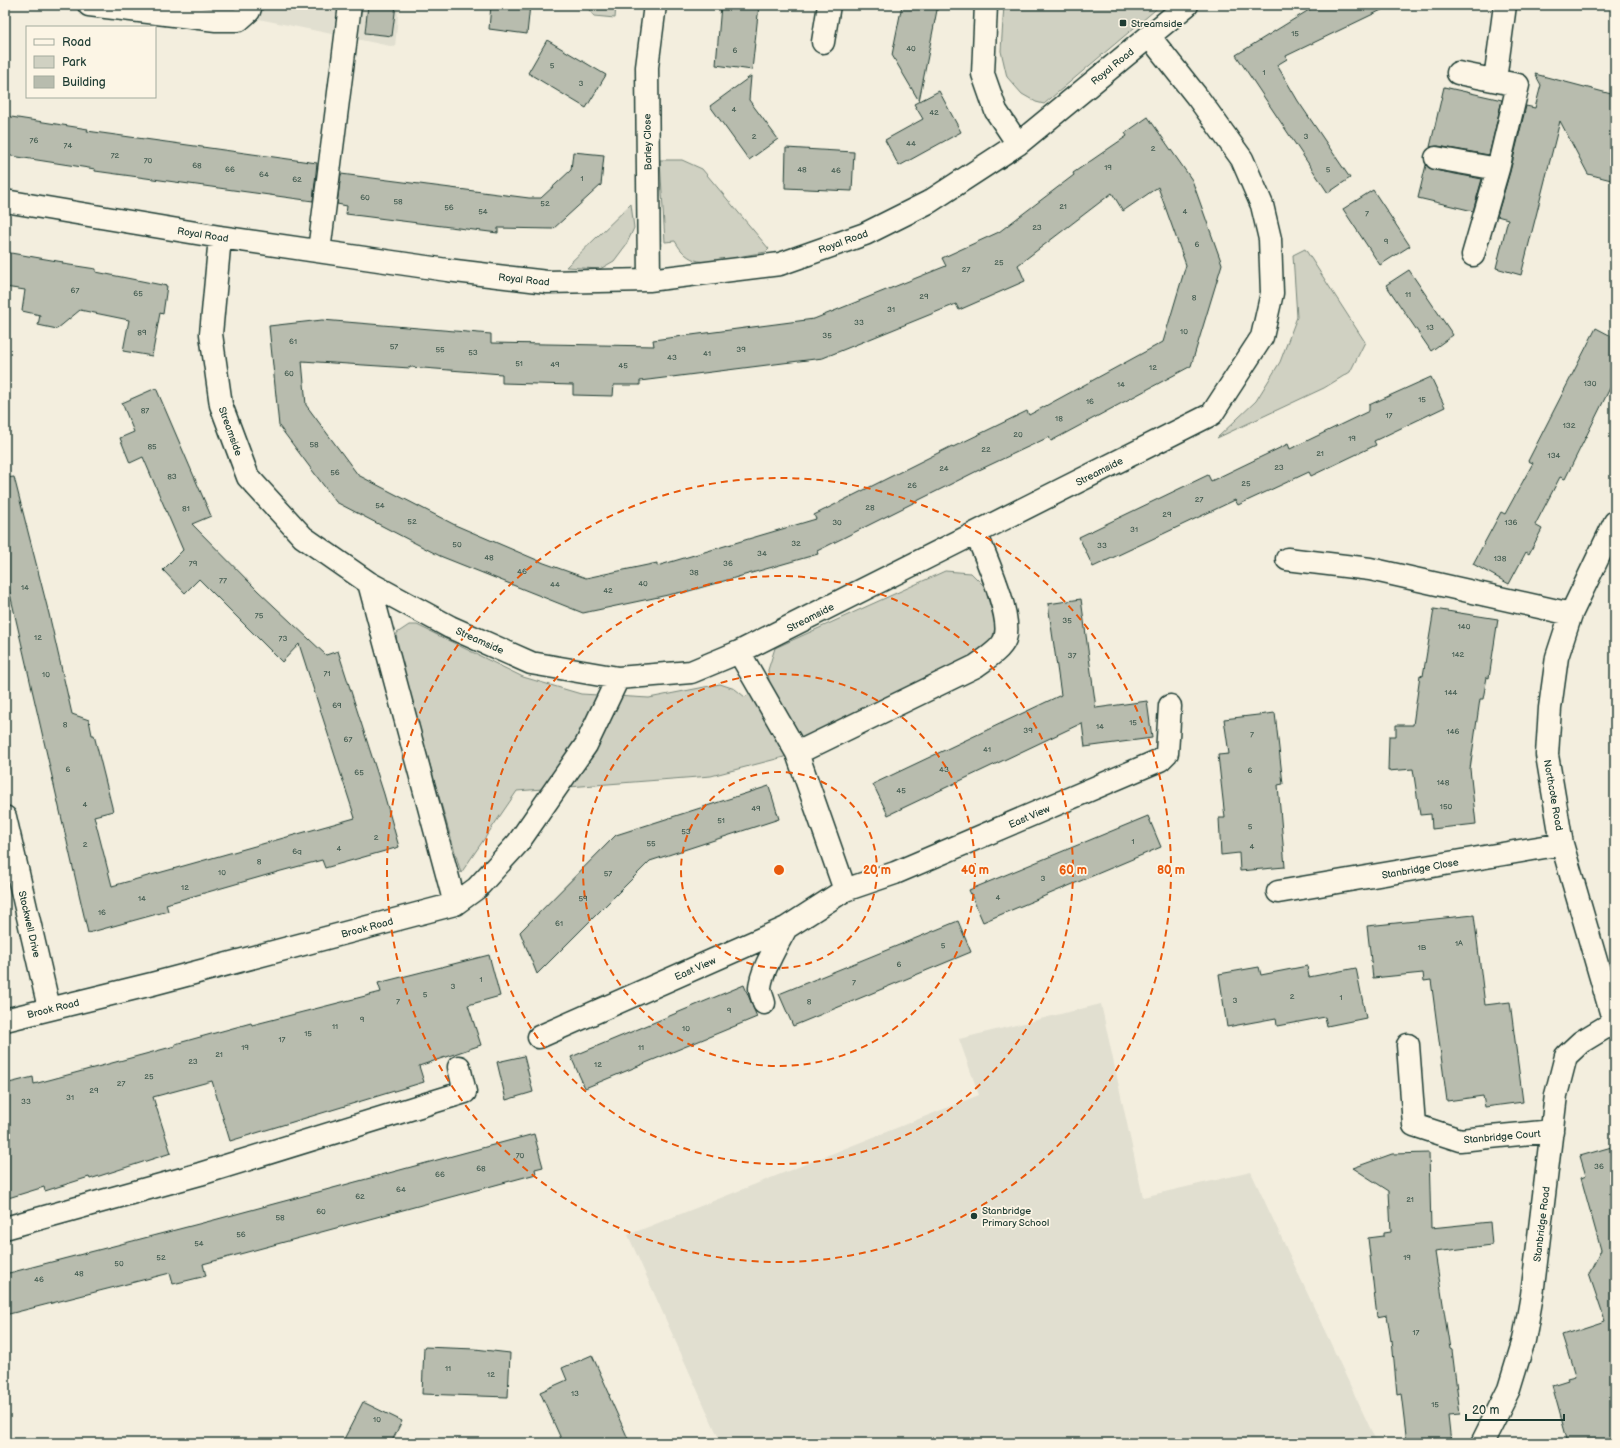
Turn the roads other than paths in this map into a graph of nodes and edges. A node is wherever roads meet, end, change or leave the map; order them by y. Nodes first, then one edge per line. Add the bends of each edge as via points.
1 (89, 5) edge
2 (251, 5) edge
3 (350, 5) edge
4 (655, 5) edge
5 (829, 5) edge
6 (986, 5) edge
7 (1188, 5) edge
8 (1505, 5) edge
9 (1149, 36) junction
10 (823, 42) dead end
11 (1458, 73) dead end
12 (1495, 80) junction
13 (1018, 144) junction
14 (1436, 158) dead end
15 (1498, 169) junction
16 (5, 201) edge
17 (220, 237) junction
18 (319, 251) junction
19 (1473, 255) dead end
20 (649, 280) junction
21 (1615, 522) edge
22 (976, 533) junction
23 (1286, 559) dead end
24 (369, 584) junction
25 (1571, 614) junction
26 (739, 652) junction
27 (618, 678) junction
28 (1170, 706) dead end
29 (797, 754) junction
30 (5, 817) edge
31 (1562, 844) junction
32 (845, 890) junction
33 (1278, 892) dead end
34 (456, 904) junction
35 (786, 928) junction
36 (764, 1003) dead end
37 (49, 1008) junction
38 (5, 1020) edge
39 (1614, 1024) edge
40 (539, 1037) dead end
41 (1408, 1045) dead end
42 (459, 1067) dead end
43 (1552, 1131) junction
44 (5, 1228) edge
45 (1482, 1443) edge

1 - 2 street via 216,20 239,20
3 - 18 street
4 - 20 street, Barley Close via 647,67
5 - 10 street
6 - 13 street via 983,74 996,111
7 - 9 street, Royal Road
8 - 12 street
9 - 13 street, Royal Road
9 - 22 street, Streamside via 1242,159 1262,204 1270,239 1272,293 1262,337 1212,414
11 - 12 street
12 - 15 street via 1518,85
13 - 20 street, Royal Road via 929,202 865,234 780,264
14 - 15 street
15 - 19 street
16 - 17 street, Royal Road
17 - 18 street, Royal Road
17 - 24 street, Streamside via 211,334 221,405 248,477 303,537
18 - 20 street, Royal Road via 547,282
21 - 25 street, Northcote Road
22 - 26 street, Streamside
22 - 29 street via 1007,621 1005,640 994,653 976,666
23 - 25 street via 1370,569
24 - 27 street, Streamside via 450,627 531,663
24 - 34 street
25 - 31 street, Northcote Road via 1557,657 1547,755
26 - 27 street, Streamside via 691,672
26 - 29 street
27 - 34 street, Brook Road via 586,745 518,843 477,888
28 - 32 street, East View via 1167,753 1160,760 895,873
29 - 32 street
30 - 37 street, Stockwell Drive
31 - 33 street, Stanbridge Close
31 - 39 street, Northcote Road
32 - 35 street, East View
34 - 37 street, Brook Road via 152,984
35 - 36 street via 762,979 760,989
35 - 40 street, East View
37 - 38 street, Brook Road
39 - 43 street, Stanbridge Road via 1581,1042 1566,1056 1556,1094
41 - 43 street, Stanbridge Court via 1414,1125 1460,1140
42 - 44 street via 465,1092 200,1174
43 - 45 street, Stanbridge Road via 1524,1340 1509,1389

